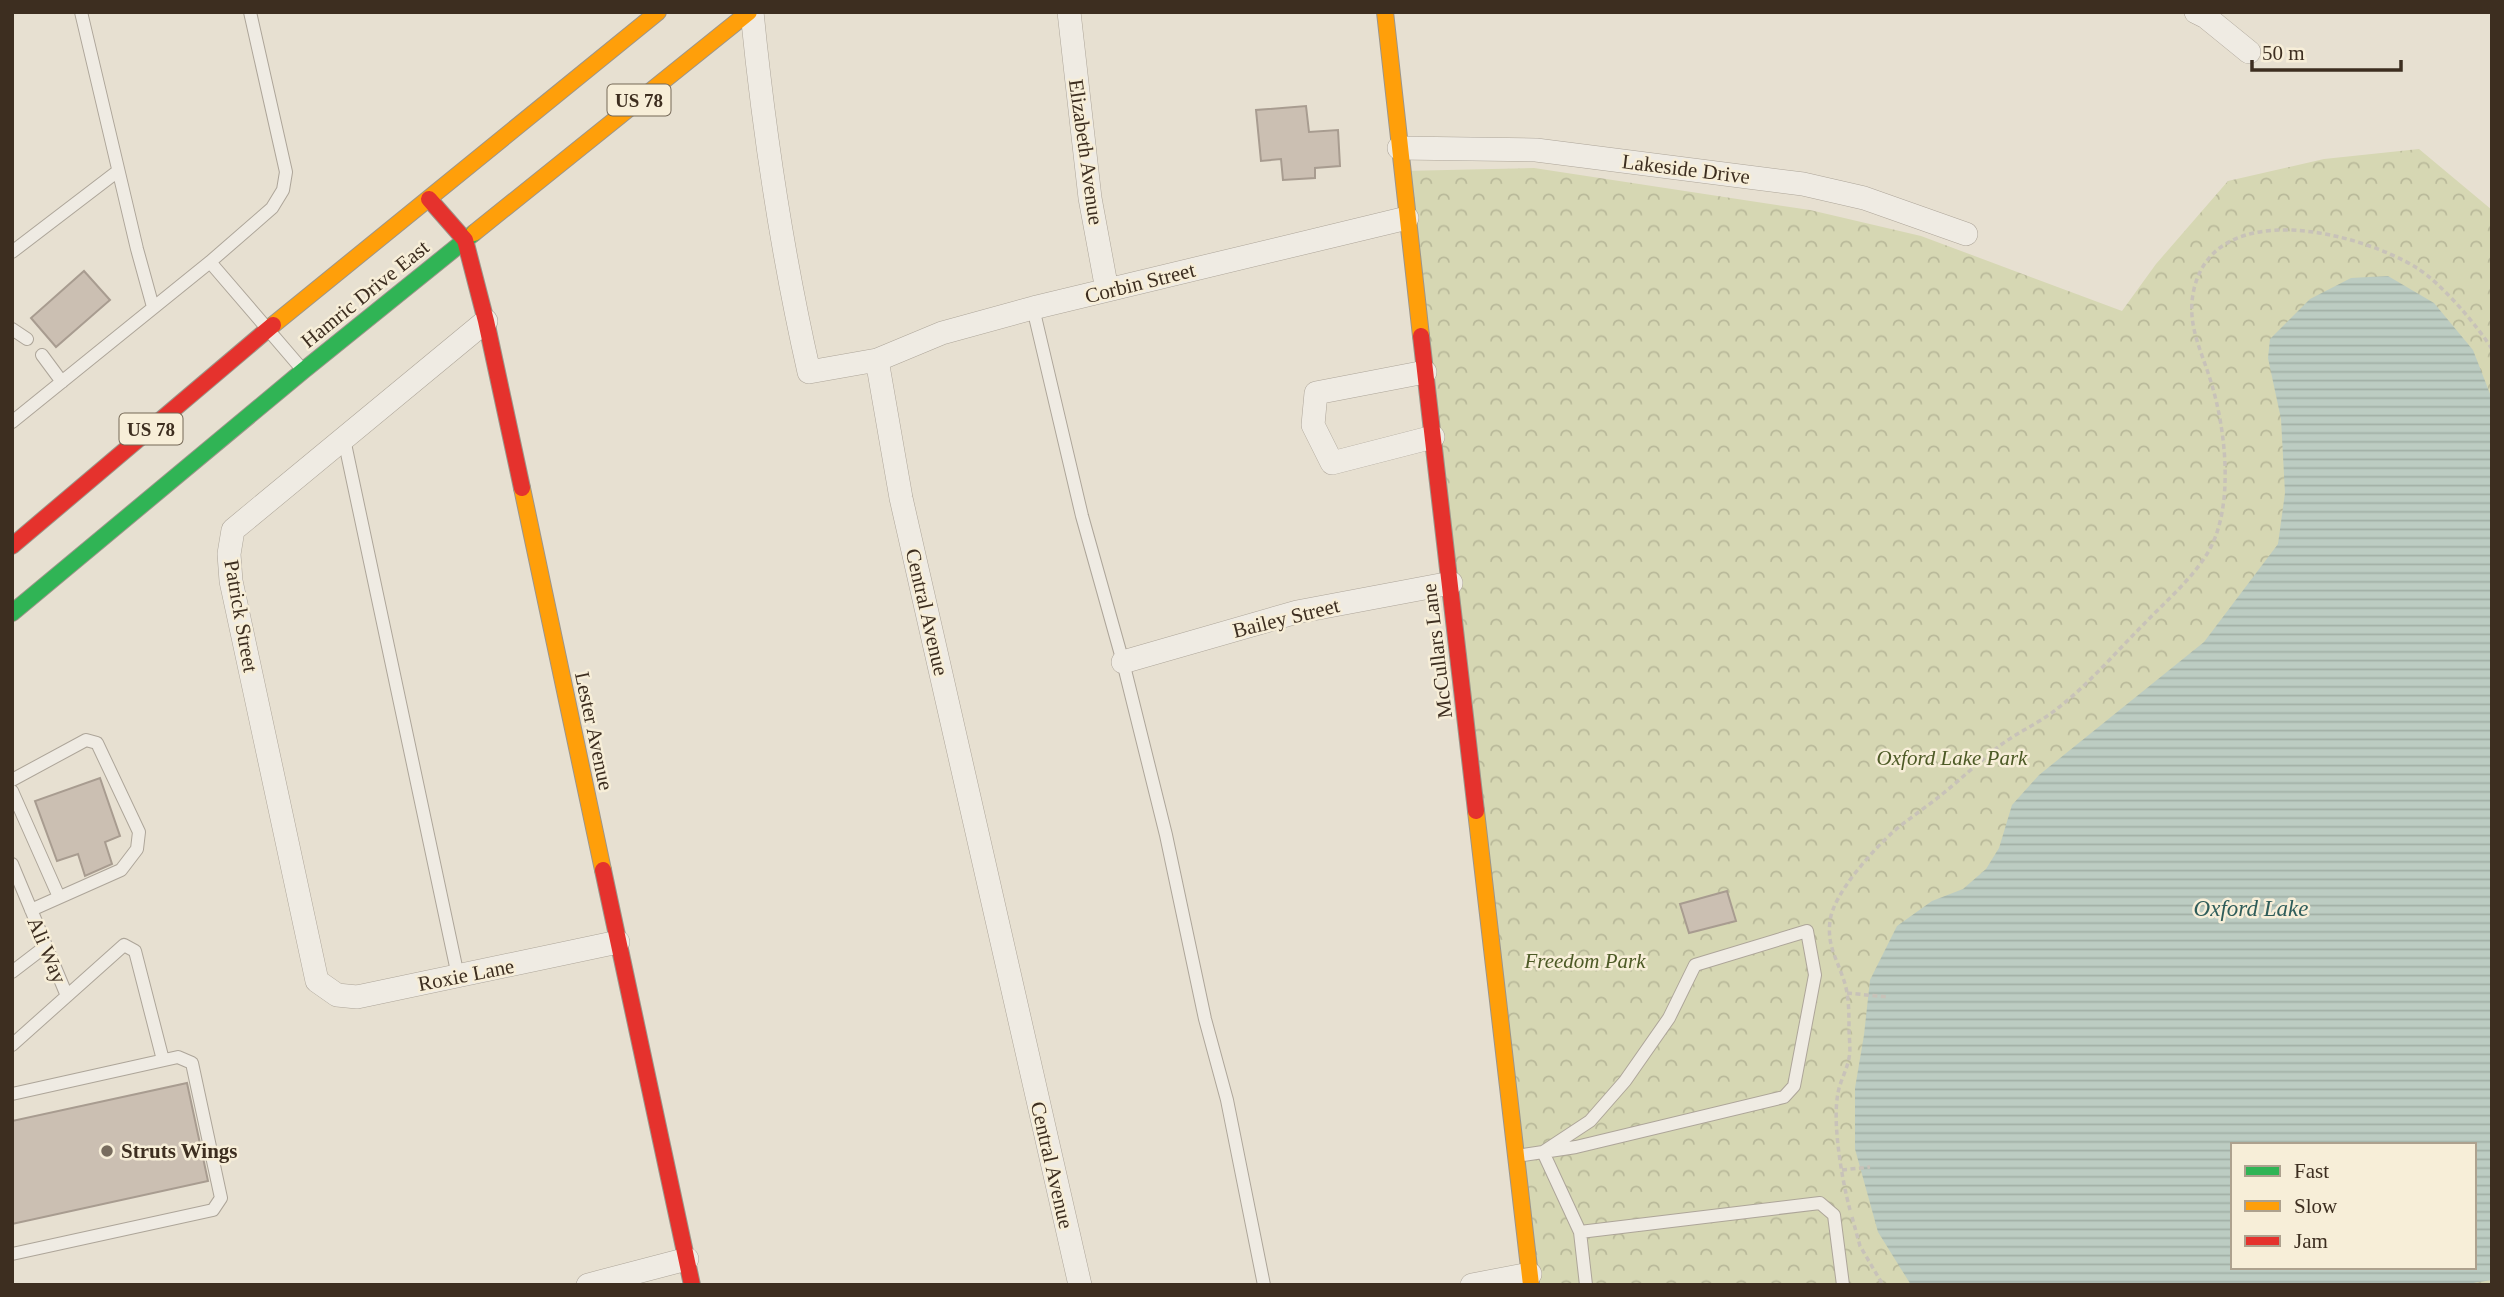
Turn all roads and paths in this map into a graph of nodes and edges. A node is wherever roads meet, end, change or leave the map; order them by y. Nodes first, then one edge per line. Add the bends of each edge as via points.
1 (80, 12) edge
2 (250, 12) edge
3 (658, 12) edge
4 (750, 12) edge
5 (1069, 12) edge
6 (1385, 12) edge
7 (2196, 12) edge
8 (2249, 51) dead end
9 (1399, 148) junction
10 (118, 171) junction
11 (429, 199) junction
12 (1407, 218) junction
13 (1966, 234) dead end
14 (465, 240) junction
15 (12, 252) edge
16 (210, 262) junction
17 (1107, 290) junction
18 (153, 307) junction
19 (1033, 308) junction
20 (486, 321) junction
21 (12, 329) edge
22 (268, 329) junction
23 (27, 339) dead end
24 (2492, 349) edge
25 (42, 355) dead end
26 (877, 360) junction
27 (304, 370) junction
28 (1425, 372) junction
29 (62, 382) junction
30 (12, 422) edge
31 (1433, 437) junction
32 (344, 439) junction
33 (12, 546) edge
34 (1451, 583) junction
35 (12, 613) edge
36 (1124, 662) junction
37 (12, 780) edge
38 (12, 792) edge
39 (12, 864) edge
40 (59, 897) junction
41 (31, 910) junction
42 (618, 942) junction
43 (46, 946) junction
44 (12, 972) edge
45 (458, 976) junction
46 (317, 981) joint
47 (1847, 993) junction
48 (67, 996) junction
49 (1888, 997) dead end
50 (12, 1045) edge
51 (163, 1060) junction
52 (12, 1094) edge
53 (1543, 1152) junction
54 (1516, 1156) junction
55 (1870, 1167) dead end
56 (1842, 1170) junction
57 (1580, 1232) junction
58 (12, 1254) edge
59 (687, 1259) junction
60 (1531, 1279) edge
61 (588, 1285) edge
62 (692, 1285) edge
63 (1080, 1285) edge
64 (1264, 1285) edge
65 (1472, 1285) edge
66 (1586, 1285) edge
67 (1843, 1285) edge
68 (1883, 1285) edge

1 - 10 lane
2 - 16 lane via 286,172 283,190 272,208
3 - 11 street, Hamric Drive East / US 78
4 - 14 street, Hamric Drive East / US 78
4 - 26 street via 790,290 809,372
5 - 17 street, Elizabeth Avenue via 1090,198
6 - 9 street, McCullars Lane
7 - 8 street
9 - 12 street, McCullars Lane
9 - 13 street, Lakeside Drive via 1536,150 1802,184 1864,198
10 - 15 lane
10 - 18 lane
11 - 14 street, Lester Avenue
11 - 22 street, Hamric Drive East / US 78
12 - 17 street, Corbin Street
12 - 28 street, McCullars Lane
14 - 20 street, Lester Avenue
14 - 27 street, Hamric Drive East / US 78
16 - 18 lane
16 - 22 lane
17 - 19 street, Corbin Street
18 - 29 lane
19 - 26 street, Corbin Street via 942,333
19 - 36 lane via 1082,516
20 - 32 street, Patrick Street
20 - 42 street, Lester Avenue
21 - 23 lane
22 - 27 lane
22 - 33 street, Hamric Drive East / US 78
24 - 47 path via 2420,270 2384,250 2342,237 2269,229 2241,235 2215,250 2201,267 2192,303 2196,342 2211,382 2225,445 2225,485 2208,553 2183,585 2056,711 2000,746 1893,832 1866,861 1830,919 1830,950
25 - 29 lane
26 - 63 street, Central Avenue via 907,524
27 - 35 street, Hamric Drive East / US 78
28 - 31 street, McCullars Lane
28 - 31 street via 1316,393 1313,425 1332,463
29 - 30 lane
31 - 34 street, McCullars Lane
32 - 45 lane
32 - 46 street, Patrick Street via 233,530 229,554
34 - 36 street, Bailey Street via 1297,612
34 - 54 street, McCullars Lane
36 - 64 lane via 1227,1100
37 - 40 lane via 86,740 97,743 139,832 137,849 121,870
38 - 40 lane
39 - 41 lane, Ali Way
40 - 41 lane
41 - 43 lane, Ali Way
42 - 45 street, Roxie Lane
42 - 59 street, Lester Avenue
43 - 44 lane
43 - 48 lane, Ali Way
45 - 46 street, Roxie Lane via 357,996 337,995
47 - 49 path
47 - 56 path via 1849,1059 1837,1095
48 - 50 lane
48 - 51 lane via 124,945 135,951
51 - 52 lane
51 - 58 lane via 178,1057 192,1063 221,1198 213,1210
53 - 53 lane via 1784,1097 1794,1086 1815,975 1807,931 1695,965 1670,1018 1625,1081 1590,1121
53 - 54 lane
53 - 57 lane
54 - 60 street, McCullars Lane
55 - 56 path
56 - 68 path via 1860,1246
57 - 66 lane
57 - 67 lane via 1820,1203 1834,1215
59 - 61 street
59 - 62 street, Lester Avenue
60 - 65 street

